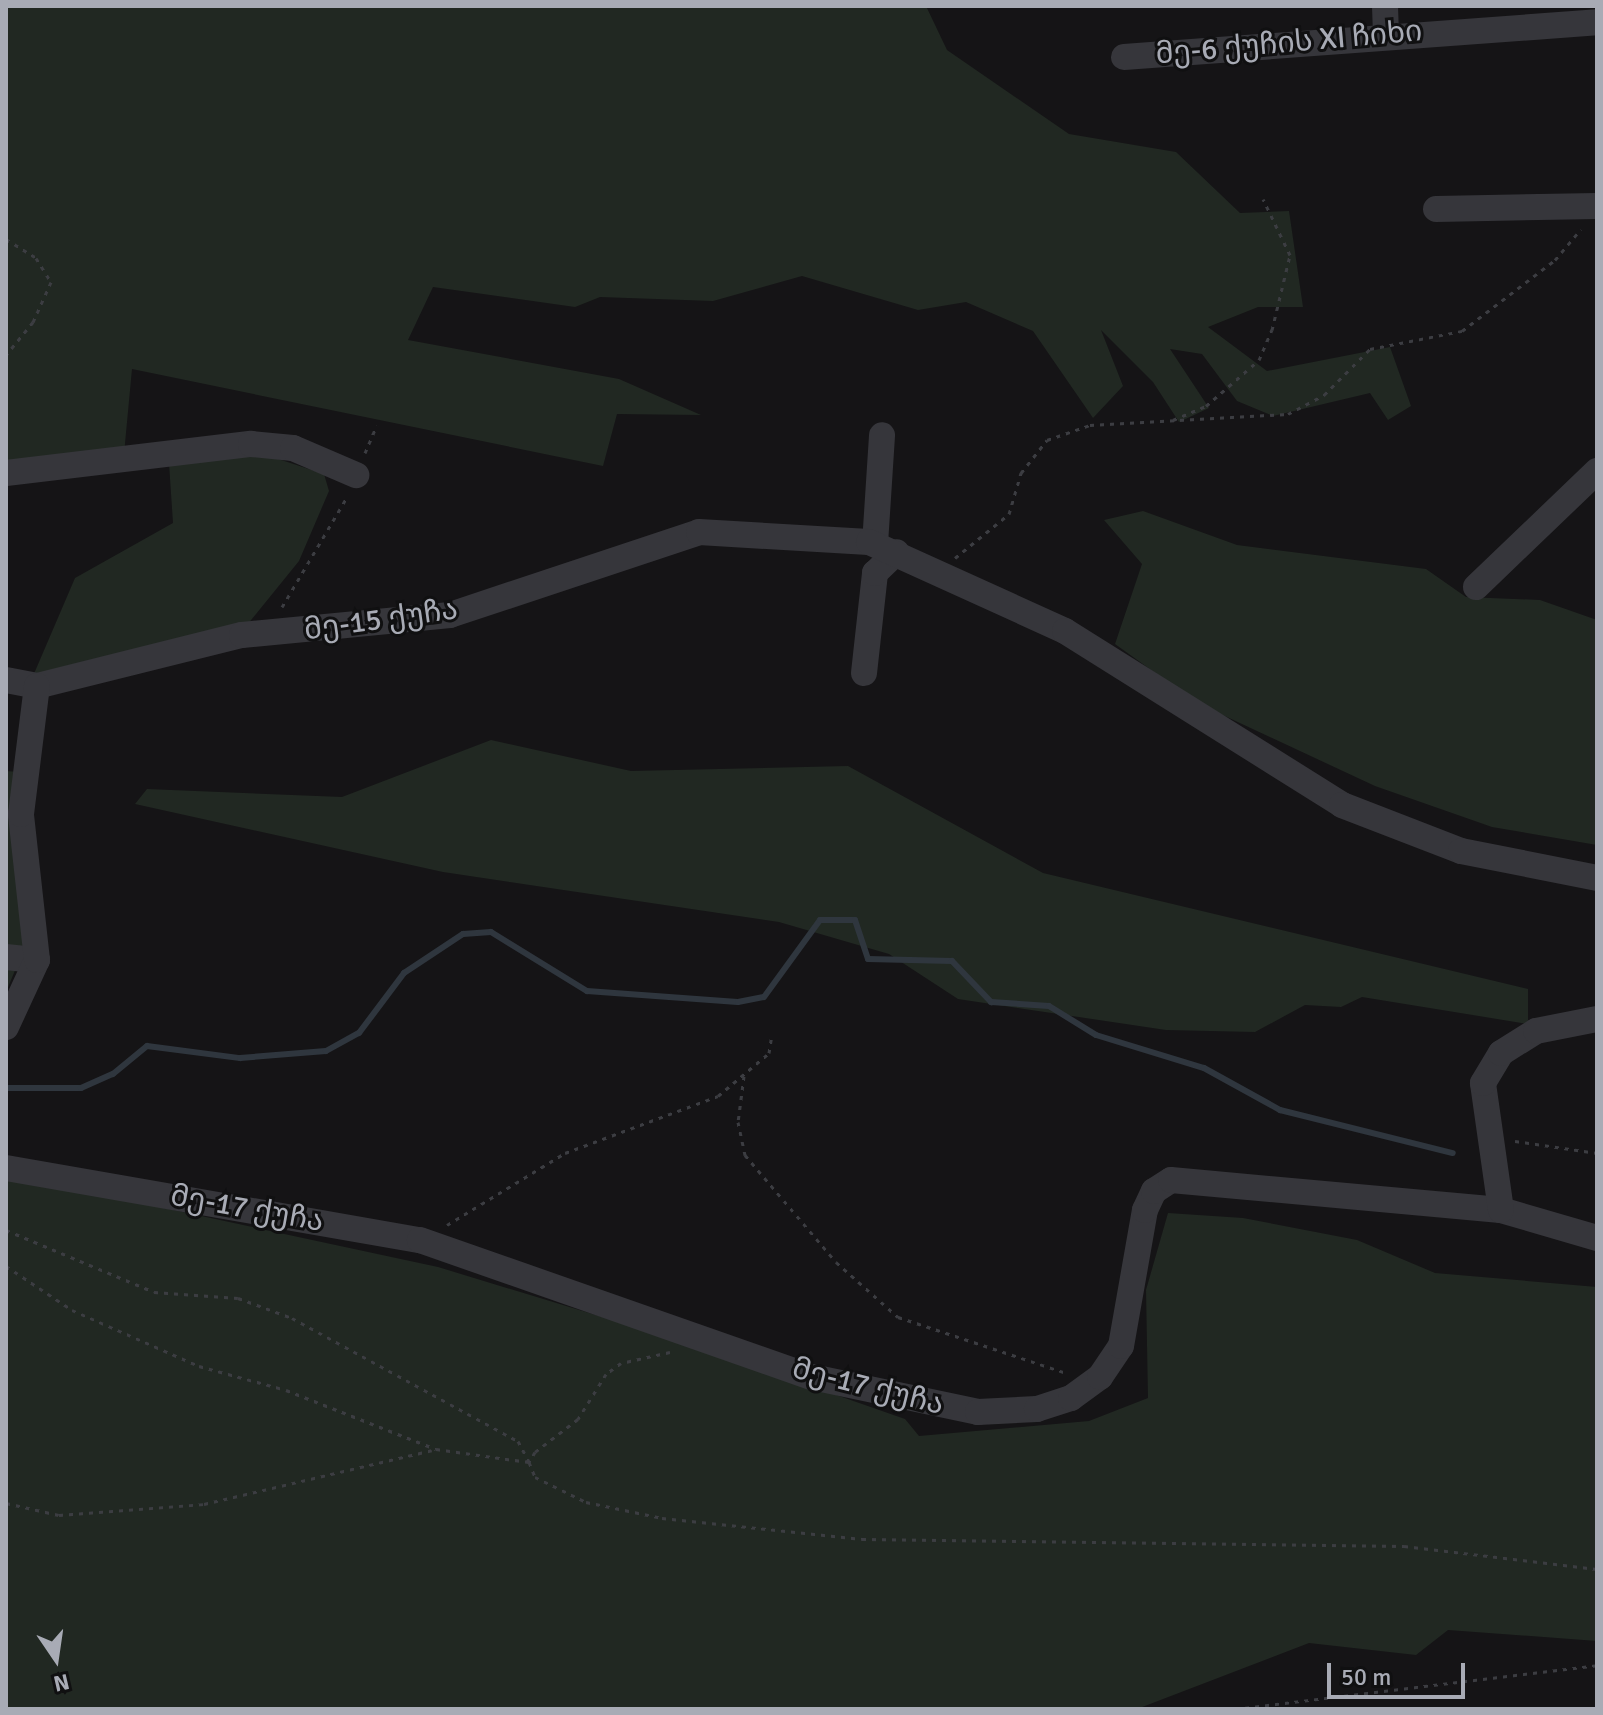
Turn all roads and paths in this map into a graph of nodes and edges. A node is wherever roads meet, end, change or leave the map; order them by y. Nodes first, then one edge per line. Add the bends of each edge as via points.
1 (1385, 6) edge
2 (1597, 22) edge
3 (1386, 35) junction
4 (1124, 57) dead end
5 (1263, 199) dead end
6 (1436, 209) dead end
7 (1593, 213) edge
8 (6, 239) edge
9 (6, 355) edge
10 (1169, 422) junction
11 (377, 425) dead end
12 (882, 435) dead end
13 (1597, 471) edge
14 (6, 473) edge
15 (356, 475) junction
16 (886, 548) junction
17 (924, 563) junction
18 (1476, 587) dead end
19 (264, 634) junction
20 (864, 673) dead end
21 (6, 680) edge
22 (37, 686) junction
23 (14, 785) edge
24 (1597, 878) edge
25 (6, 957) edge
26 (37, 960) junction
27 (1597, 1019) edge
28 (6, 1027) edge
29 (772, 1034) dead end
30 (744, 1076) junction
31 (1492, 1143) junction
32 (1597, 1153) edge
33 (6, 1168) edge
34 (1501, 1210) junction
35 (6, 1230) edge
36 (1597, 1238) edge
37 (420, 1240) junction
38 (6, 1266) edge
39 (676, 1351) dead end
40 (1092, 1382) junction
41 (436, 1449) junction
42 (529, 1462) junction
43 (6, 1503) edge
44 (1597, 1569) edge
45 (1597, 1665) edge
46 (1235, 1709) edge

1 - 3 street
2 - 3 street, მე-6 ქუჩის XI ჩიხი
3 - 4 street, მე-6 ქუჩის XI ჩიხი
5 - 10 path via 1290,255 1272,330 1259,360 1206,406
6 - 7 street
7 - 10 path via 1555,260 1462,331 1370,349 1324,395 1288,414
8 - 9 path via 36,258 51,282 33,322
10 - 17 path via 1090,425 1047,440 1021,473 1009,514 951,561
11 - 15 path
12 - 16 street
13 - 18 street
14 - 15 street via 251,444 293,448
15 - 19 path via 339,516
16 - 17 street, მე-15 ქუჩა
16 - 19 street, მე-15 ქუჩა via 767,532 699,532 450,615
16 - 20 street via 875,573
17 - 24 street, მე-15 ქუჩა via 1065,631 1342,805 1461,851
19 - 22 street, მე-15 ქუჩა
21 - 22 street
22 - 23 street via 37,726
23 - 26 street
25 - 26 street
26 - 28 street
27 - 31 street via 1536,1031 1501,1053 1483,1083
29 - 30 path via 769,1053
30 - 37 path via 671,1118 565,1153 499,1200
30 - 40 path via 738,1122 745,1155 898,1317
31 - 32 path via 1531,1140
31 - 34 street
33 - 37 street, მე-17 ქუჩა
34 - 36 street, მე-17 ქუჩა
34 - 40 street, მე-17 ქუჩა via 1171,1180 1154,1191 1145,1210 1121,1346
35 - 42 path via 154,1292 238,1298 292,1318 518,1441
37 - 40 street, მე-17 ქუჩა via 812,1377 918,1405 1037,1409
38 - 41 path via 133,1340
39 - 42 path via 621,1363 578,1419
41 - 42 path
41 - 43 path via 204,1504 59,1515
42 - 44 path via 535,1477 586,1502 662,1518 862,1539 1404,1546
45 - 46 path

